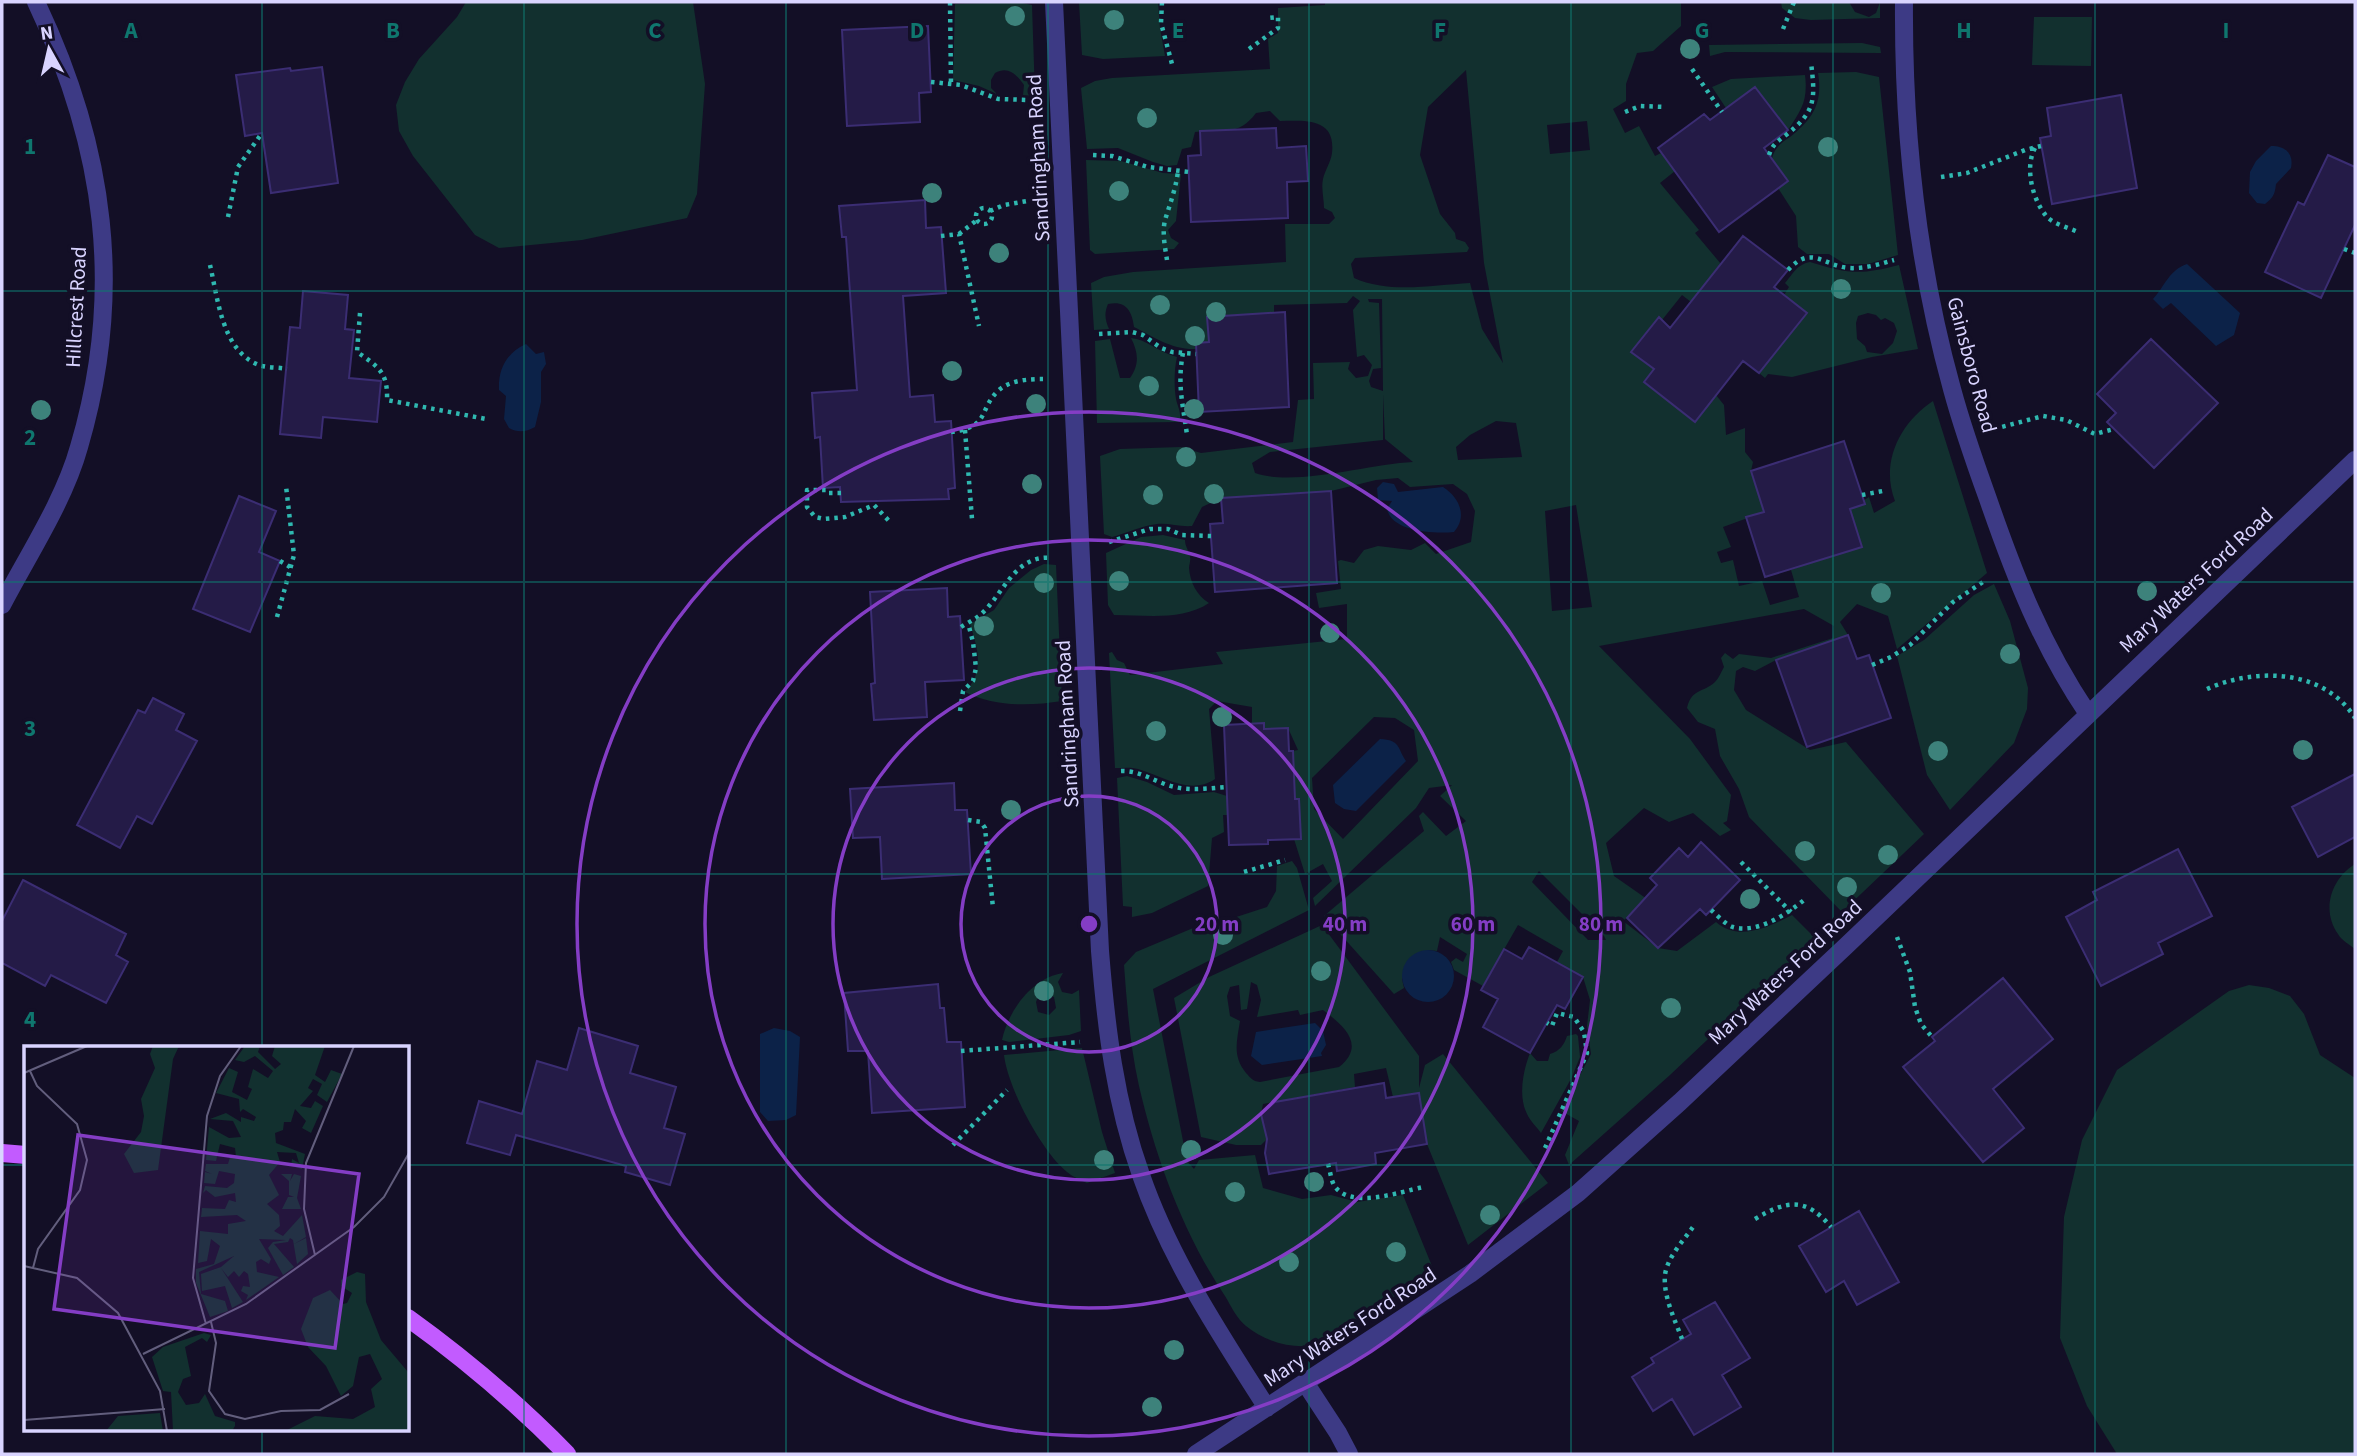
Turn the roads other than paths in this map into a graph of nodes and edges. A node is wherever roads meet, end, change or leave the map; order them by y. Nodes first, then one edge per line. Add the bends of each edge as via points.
1 (36, 2) edge
2 (1054, 2) edge
3 (1904, 2) edge
4 (2355, 460) edge
5 (2, 605) edge
6 (2088, 714) junction
7 (2, 1153) edge
8 (24, 1155) edge
9 (410, 1319) edge
10 (1306, 1384) junction
11 (1267, 1408) junction
12 (567, 1454) edge
13 (1196, 1454) edge
14 (1349, 1454) edge

1 - 5 street, Hillcrest Road via 76,96 90,148 104,251 104,302 92,402 79,449
2 - 11 street, Sandringham Road via 1108,1040 1126,1127 1151,1202 1198,1298
3 - 6 street, Gainsboro Road via 1913,182 1942,352 2027,607
4 - 6 street, Mary Waters Ford Road
6 - 10 street, Mary Waters Ford Road via 1578,1193 1470,1275
7 - 8 main road
9 - 12 main road via 475,1368
10 - 11 street, Mary Waters Ford Road
10 - 14 street
11 - 13 street, Mary Waters Ford Road

